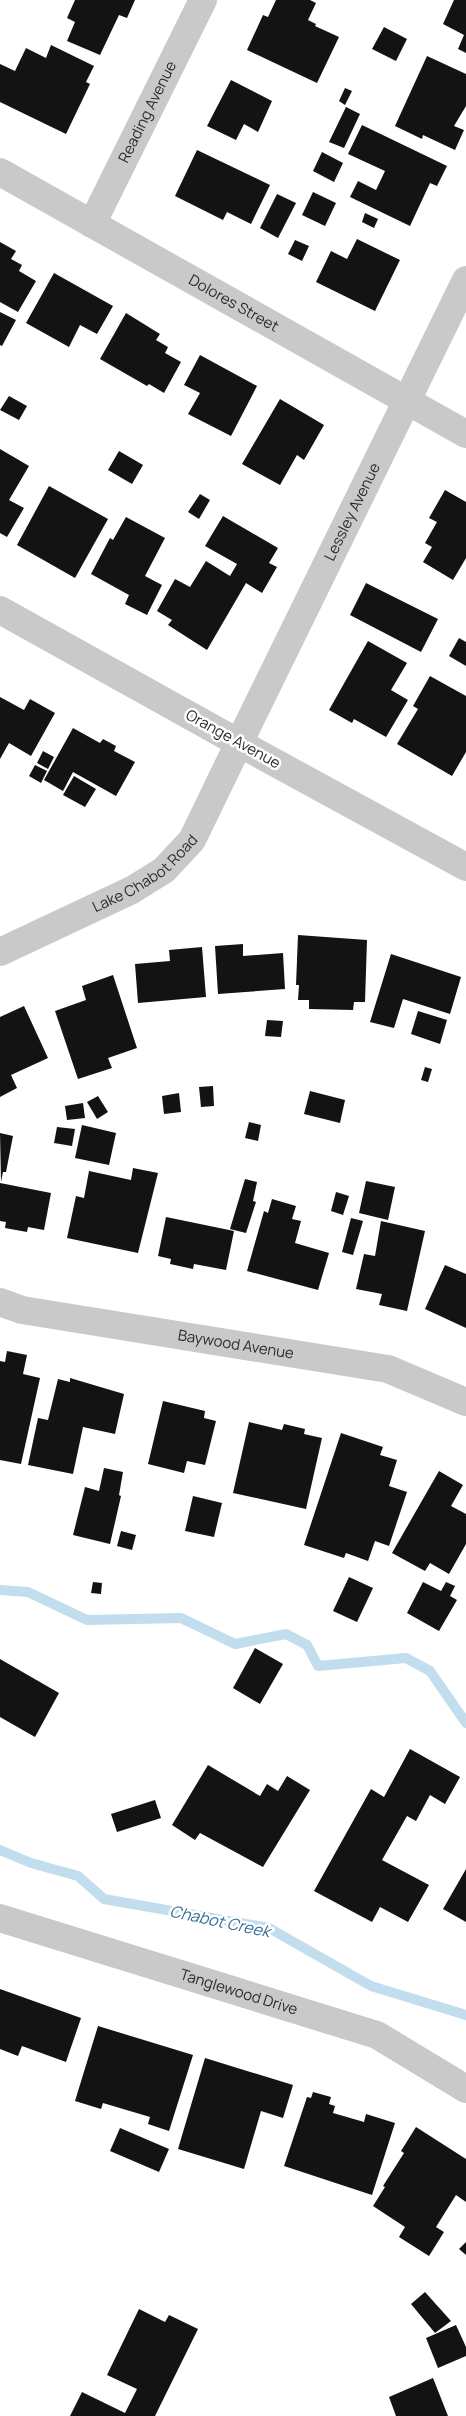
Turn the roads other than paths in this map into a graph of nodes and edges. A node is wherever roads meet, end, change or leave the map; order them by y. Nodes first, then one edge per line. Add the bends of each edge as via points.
1 (203, 0) edge
2 (0, 172) edge
3 (92, 224) junction
4 (466, 280) edge
5 (407, 401) junction
6 (466, 434) edge
7 (0, 610) edge
8 (239, 743) junction
9 (466, 867) edge
10 (0, 952) edge
11 (0, 1302) edge
12 (466, 1402) edge
13 (0, 1918) edge
14 (466, 2089) edge

1 - 3 street, Reading Avenue
2 - 3 street, Dolores Street
3 - 5 street, Dolores Street
4 - 5 street, Lessley Avenue
5 - 6 street, Dolores Street
5 - 8 street, Lessley Avenue
7 - 8 street, Orange Avenue
8 - 9 street, Orange Avenue
8 - 10 street, Lake Chabot Road via 192,840 164,870 132,890
11 - 12 street, Baywood Avenue via 22,1310 388,1369
13 - 14 street, Tanglewood Drive via 377,2035

